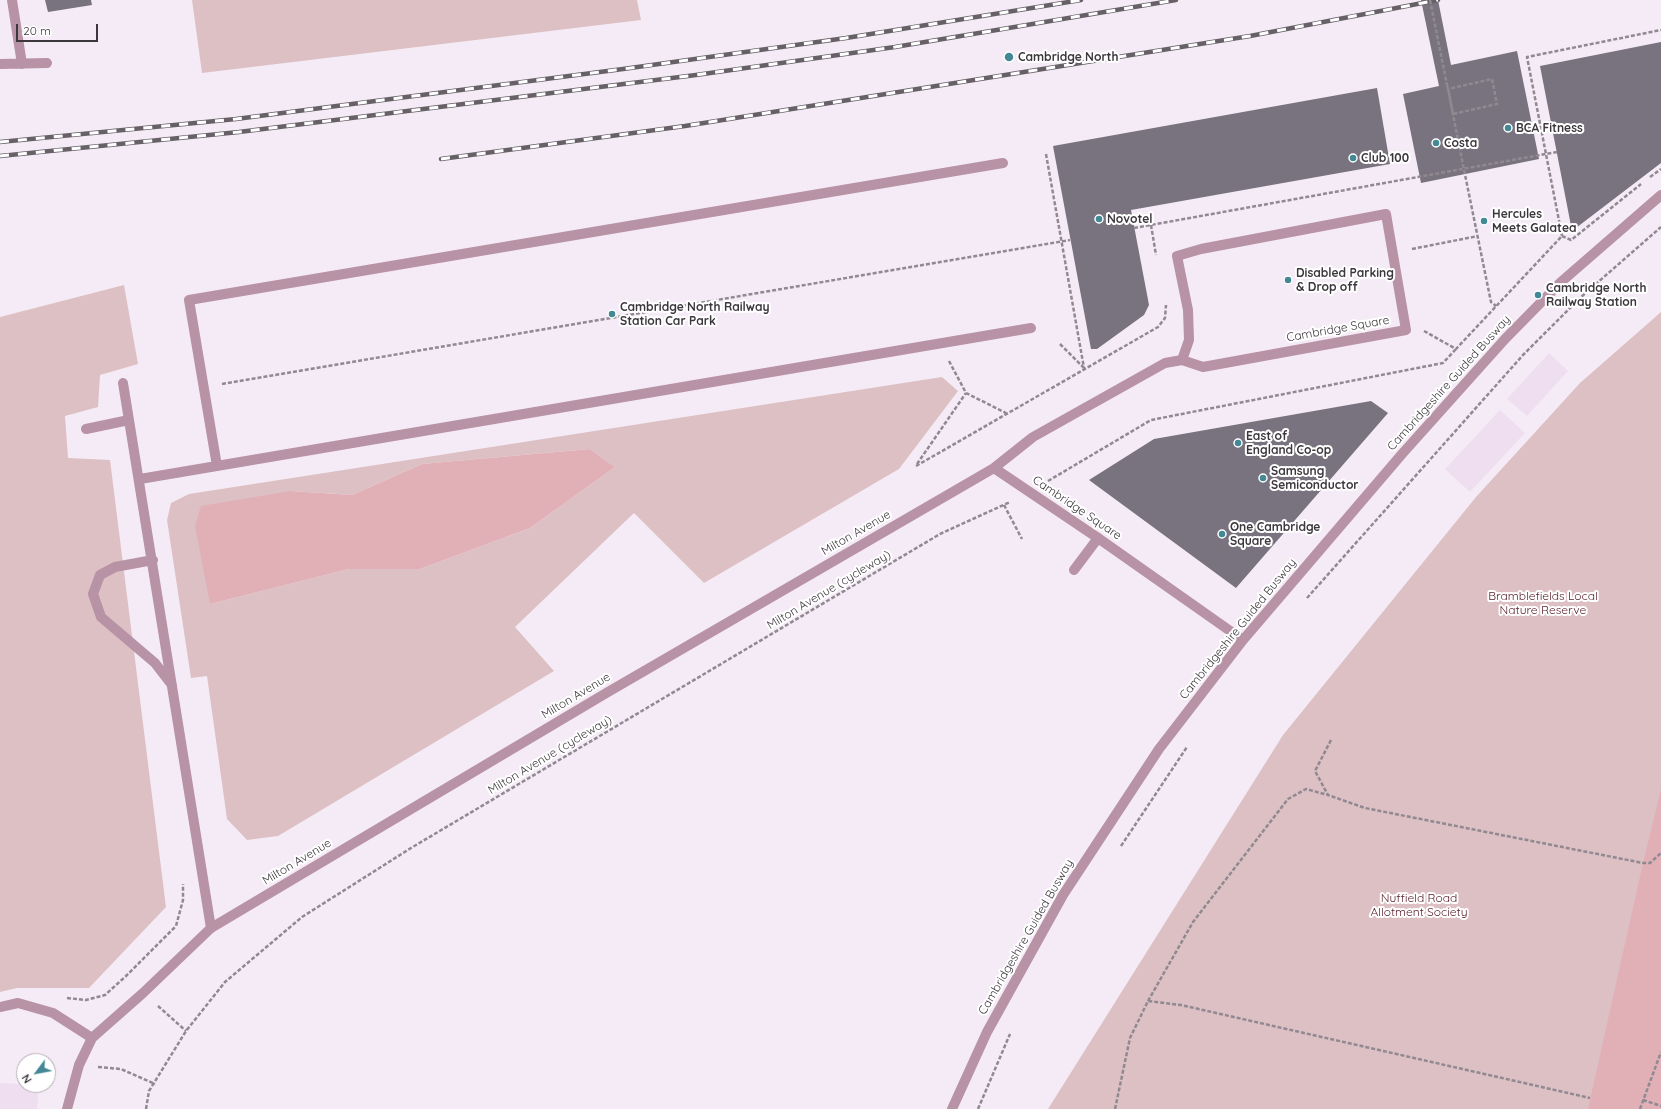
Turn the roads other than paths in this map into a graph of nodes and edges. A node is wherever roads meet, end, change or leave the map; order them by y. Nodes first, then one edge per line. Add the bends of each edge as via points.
1 (12, 0) edge
2 (48, 63) dead end
3 (0, 64) edge
4 (22, 64) junction
5 (1003, 162) dead end
6 (1661, 195) edge
7 (1031, 328) dead end
8 (1182, 360) junction
9 (123, 383) dead end
10 (129, 420) junction
11 (86, 429) dead end
12 (217, 466) junction
13 (994, 468) junction
14 (140, 479) junction
15 (1098, 538) junction
16 (153, 560) junction
17 (1074, 570) dead end
18 (1243, 640) junction
19 (173, 686) junction
20 (211, 928) junction
21 (0, 1007) edge
22 (92, 1038) junction
23 (67, 1109) edge
24 (952, 1109) edge

1 - 4 street
2 - 4 street
3 - 4 street
5 - 12 street via 189,300
6 - 18 street, Cambridgeshire Guided Busway via 1561,282 1506,339 1402,454
7 - 12 street
8 - 8 street, Cambridge Square via 1189,340 1188,310 1177,256 1386,214 1406,330 1203,367
8 - 13 street, Milton Avenue via 1165,364 1033,437
9 - 10 street
10 - 11 street
10 - 14 street
12 - 14 street
13 - 15 street, Cambridge Square
13 - 20 street, Milton Avenue via 608,692
14 - 16 street
15 - 17 street
15 - 18 street, Cambridge Square
16 - 19 street
16 - 19 street via 115,567 100,575 93,594 101,617 155,662
18 - 24 street, Cambridgeshire Guided Busway via 1159,749 1063,895 987,1032
19 - 20 street
20 - 22 street, Milton Avenue
21 - 22 street via 18,1003 53,1013
22 - 23 street via 79,1065

